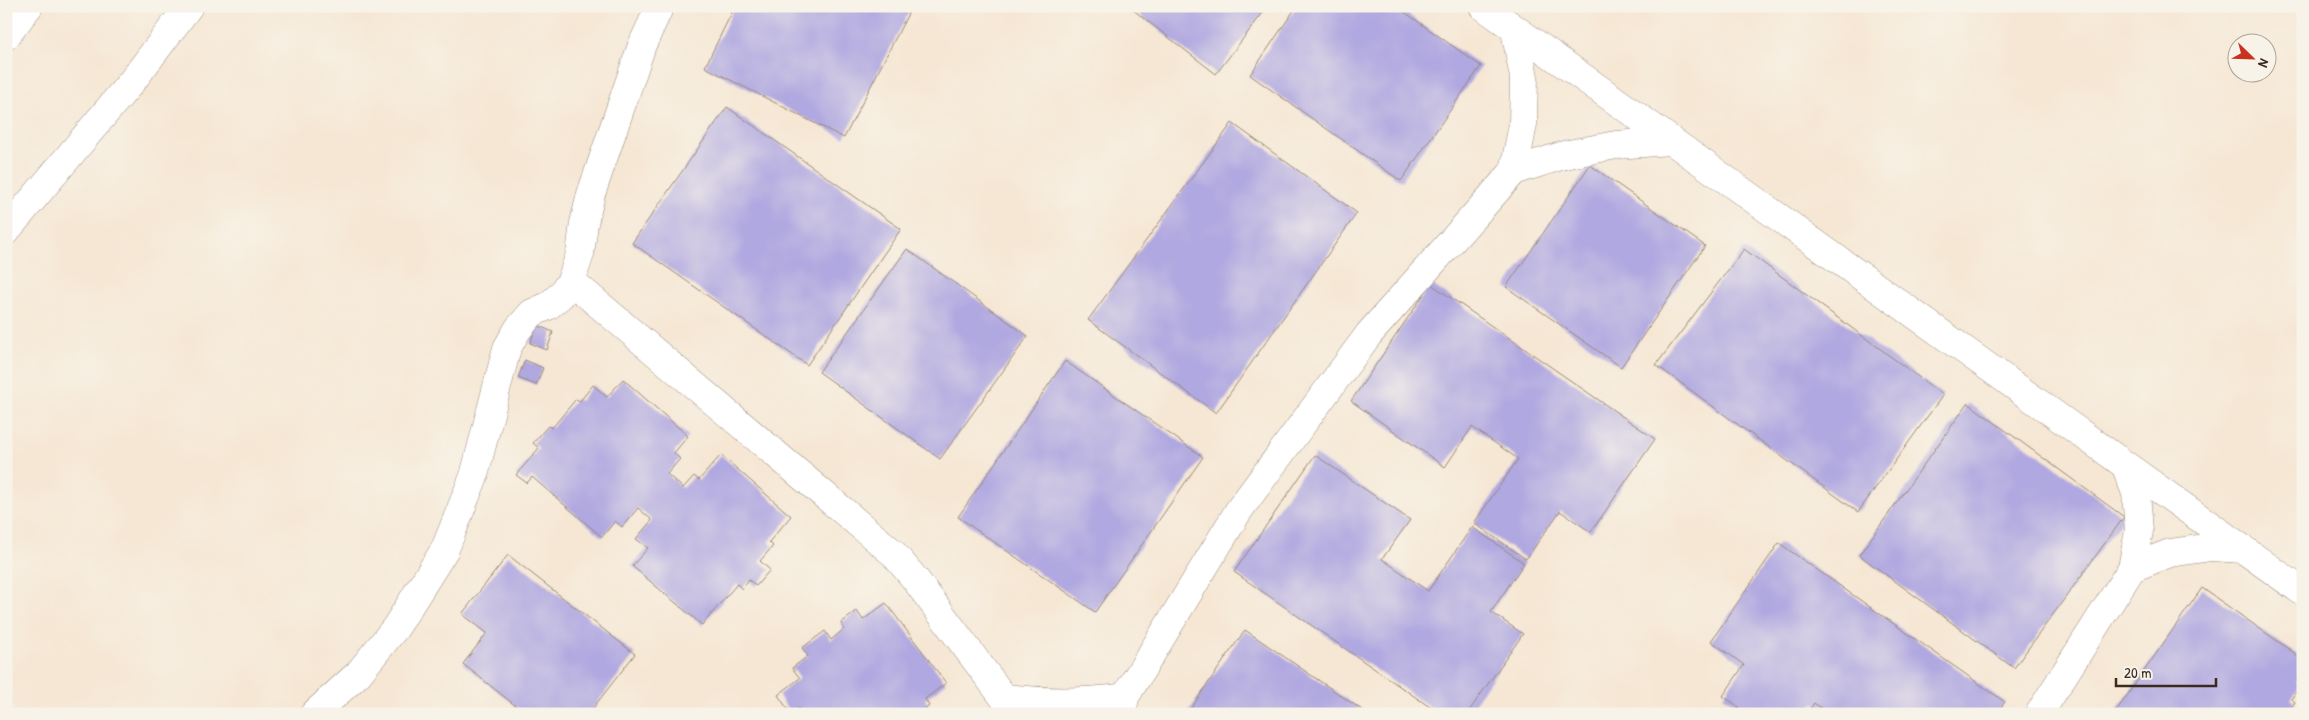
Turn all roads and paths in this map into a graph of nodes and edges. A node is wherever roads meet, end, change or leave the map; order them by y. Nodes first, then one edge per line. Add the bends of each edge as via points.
1 (30, 6) edge
2 (189, 6) edge
3 (660, 6) edge
4 (1483, 6) edge
5 (1515, 30) junction
6 (6, 36) edge
7 (1670, 141) junction
8 (1514, 171) junction
9 (6, 231) edge
10 (571, 281) junction
11 (2125, 465) junction
12 (2243, 549) junction
13 (2132, 568) junction
14 (2303, 592) edge
15 (1124, 705) edge
16 (1010, 706) edge
17 (314, 714) edge
18 (2039, 714) edge

1 - 6 street
2 - 9 street via 133,80
3 - 10 street via 642,45 591,194 580,254
4 - 5 street
5 - 7 street
5 - 8 street via 1524,77 1523,124
7 - 8 street via 1564,155
7 - 11 street
8 - 15 street via 1369,334 1239,510
10 - 16 street via 893,553
10 - 17 street via 548,306 532,313 507,348 474,476 445,549 396,628 358,674
11 - 12 street
11 - 13 street via 2136,493 2139,531
12 - 13 street via 2210,547 2170,553
12 - 14 street
13 - 18 street
15 - 16 street via 1084,702

